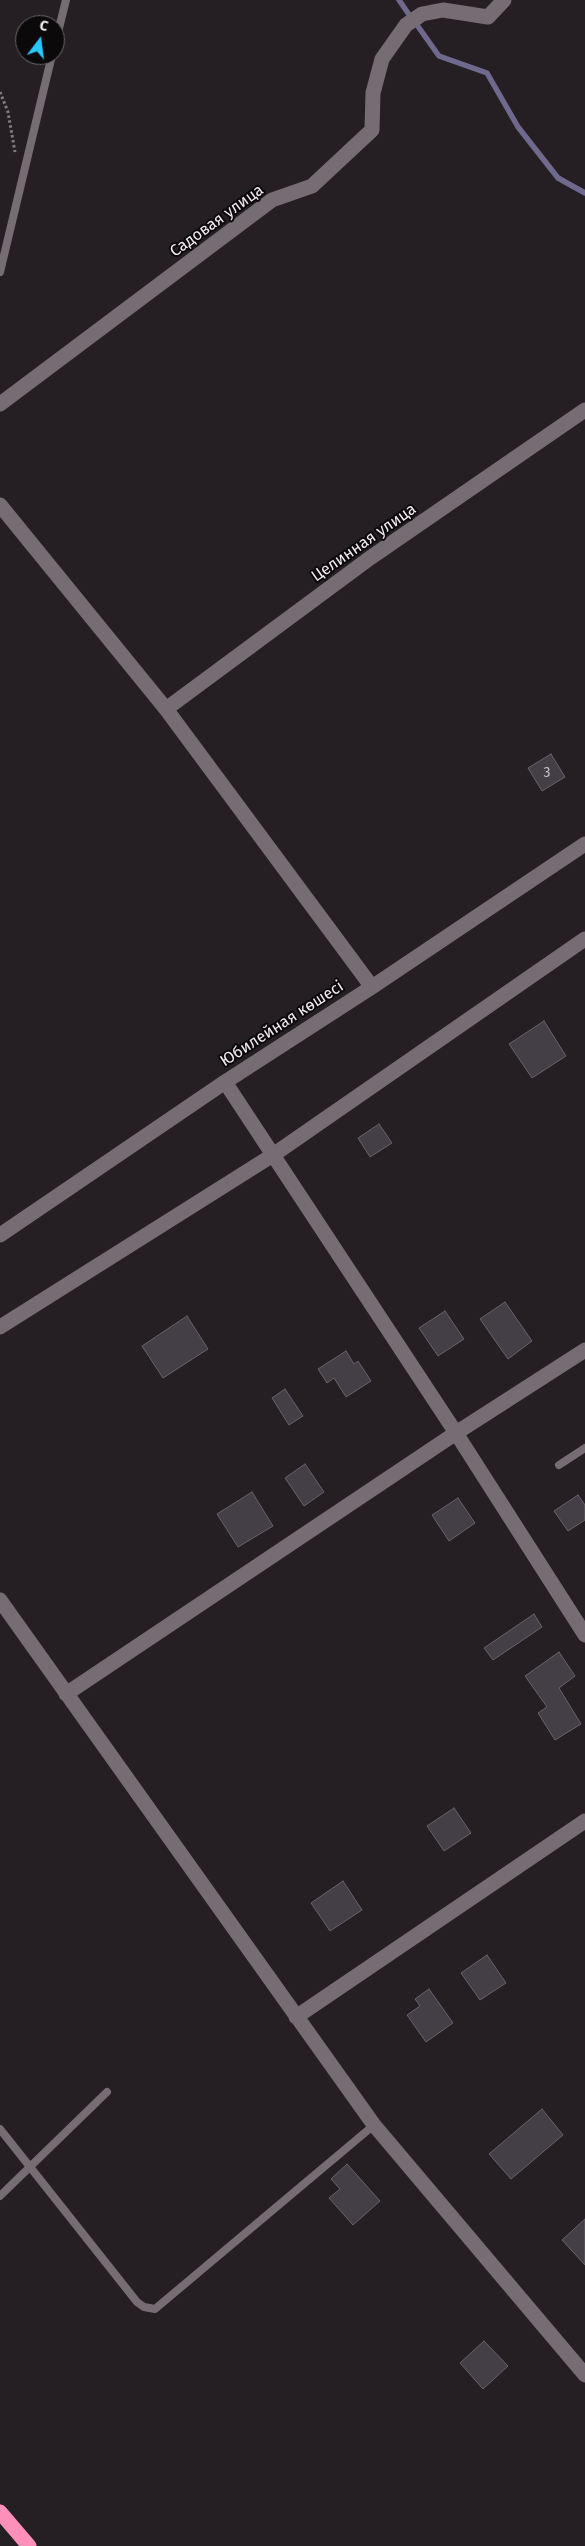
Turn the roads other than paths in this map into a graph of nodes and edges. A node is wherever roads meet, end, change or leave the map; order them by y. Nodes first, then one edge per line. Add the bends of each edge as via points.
1 (66, 0) edge
2 (504, 0) edge
3 (62, 15) edge
4 (50, 65) edge
5 (0, 272) edge
6 (0, 404) edge
7 (585, 410) edge
8 (0, 505) edge
9 (166, 709) junction
10 (585, 844) edge
11 (585, 939) edge
12 (372, 987) junction
13 (225, 1082) junction
14 (273, 1155) junction
15 (0, 1235) edge
16 (0, 1327) edge
17 (585, 1350) edge
18 (456, 1432) junction
19 (585, 1448) edge
20 (559, 1465) dead end
21 (0, 1600) edge
22 (585, 1634) edge
23 (66, 1694) junction
24 (585, 1821) edge
25 (296, 2016) junction
26 (107, 2092) dead end
27 (374, 2125) junction
28 (0, 2129) edge
29 (31, 2168) junction
30 (0, 2196) edge
31 (585, 2375) edge
32 (0, 2512) edge
33 (30, 2546) edge

1 - 3 lane
2 - 6 street, Садовая улица via 488,17 443,10 422,14 406,25 382,59 373,93 372,130 312,186 272,200
4 - 5 lane
7 - 9 street, Целинная улица via 370,558
8 - 9 street
9 - 12 street
10 - 12 street, Юбилейная көшесі
11 - 14 street
12 - 13 street, Юбилейная көшесі
13 - 14 street
13 - 15 street, Юбилейная көшесі
14 - 16 street
14 - 18 street
17 - 18 street
18 - 22 street
18 - 23 street
19 - 20 lane
21 - 23 street
23 - 25 street
24 - 25 street
25 - 27 street
26 - 29 lane
27 - 29 lane via 155,2309 144,2308 136,2302
27 - 31 street
28 - 29 lane
29 - 30 lane
32 - 33 highway

